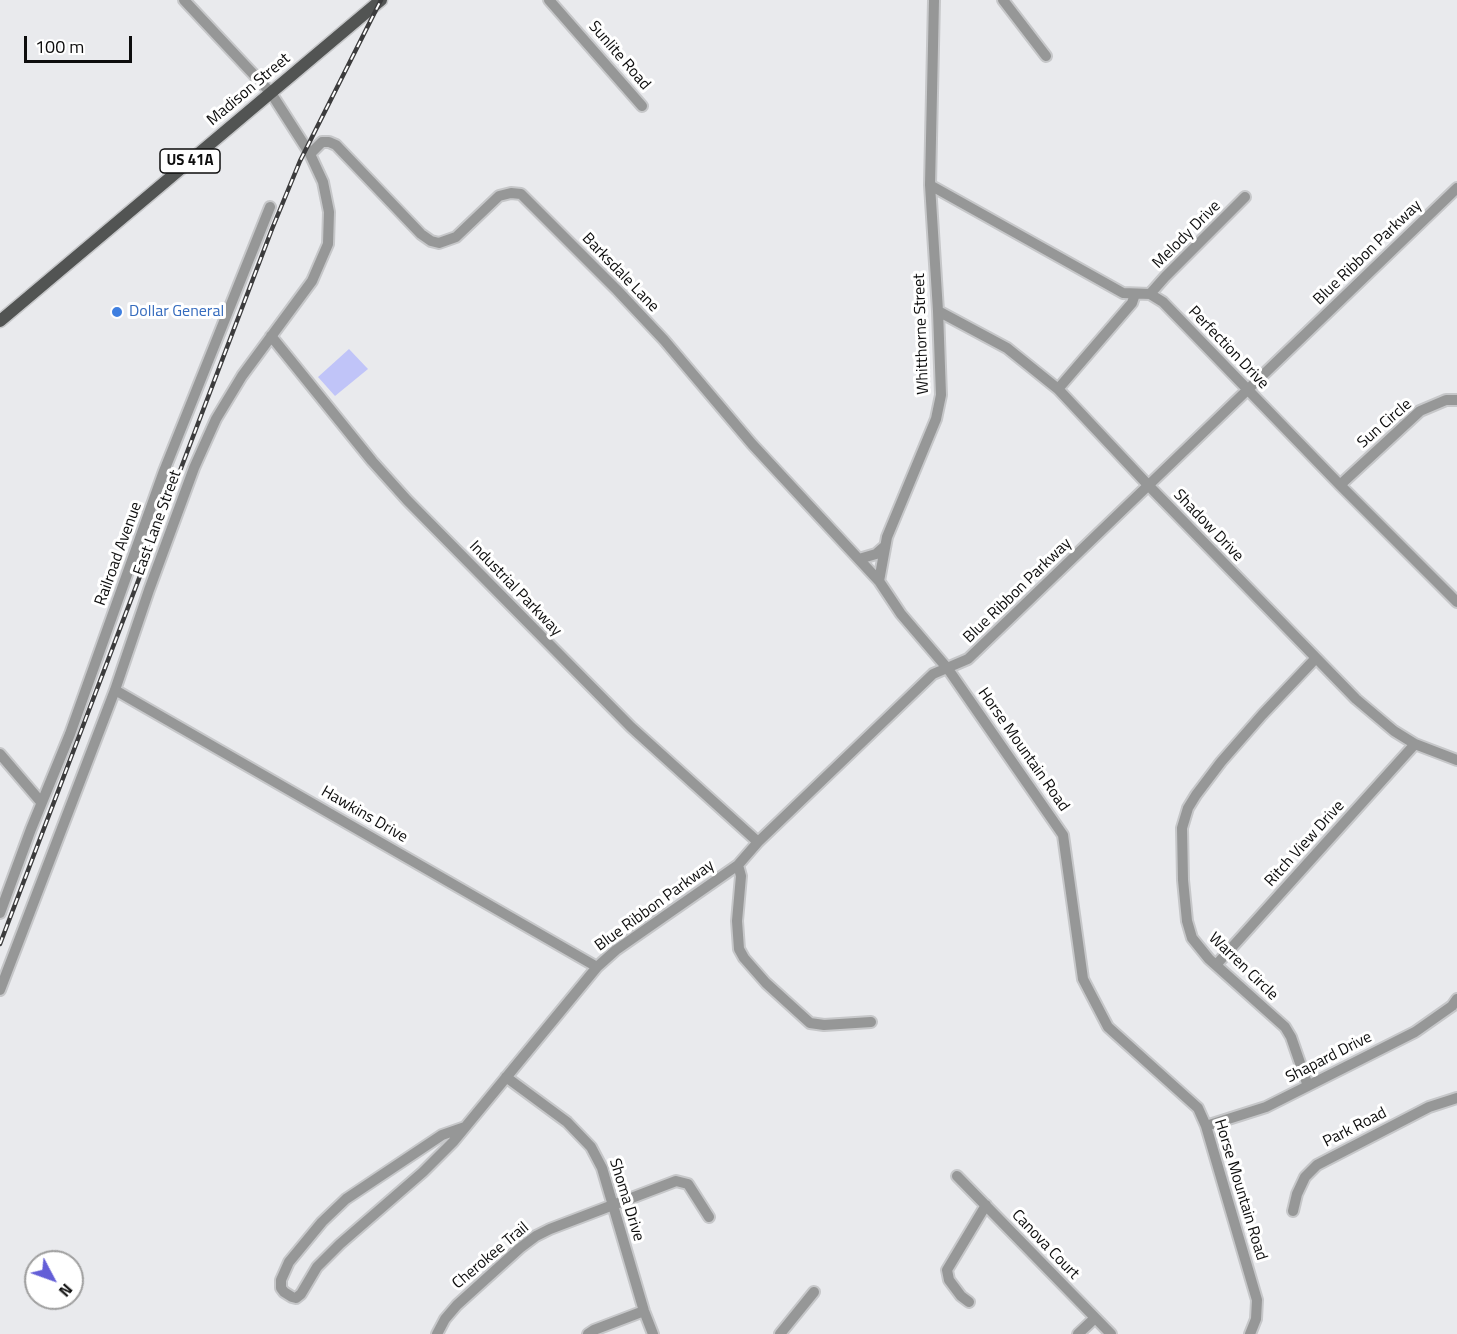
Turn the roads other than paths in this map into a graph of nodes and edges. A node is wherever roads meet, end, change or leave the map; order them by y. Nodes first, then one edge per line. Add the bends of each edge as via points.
1 (184, 0) edge
2 (381, 0) edge
3 (549, 0) edge
4 (934, 0) edge
5 (1002, 0) edge
6 (1046, 56) dead end
7 (271, 93) junction
8 (642, 106) dead end
9 (310, 154) junction
10 (930, 185) junction
11 (1457, 188) edge
12 (1245, 197) dead end
13 (270, 207) dead end
14 (1136, 294) junction
15 (1150, 294) junction
16 (938, 311) junction
17 (0, 321) edge
18 (271, 336) junction
19 (1058, 389) junction
20 (1248, 390) junction
21 (1457, 400) edge
22 (1340, 485) junction
23 (1149, 486) junction
24 (885, 546) junction
25 (859, 559) junction
26 (879, 581) junction
27 (1457, 602) edge
28 (1316, 658) junction
29 (948, 669) junction
30 (116, 690) junction
31 (1415, 744) junction
32 (0, 754) edge
33 (1457, 760) edge
34 (43, 799) junction
35 (758, 842) junction
36 (738, 865) junction
37 (0, 914) edge
38 (1216, 965) junction
39 (597, 967) junction
40 (0, 990) edge
41 (1457, 999) edge
42 (871, 1022) dead end
43 (506, 1077) junction
44 (1308, 1086) junction
45 (1457, 1098) edge
46 (1206, 1126) junction
47 (465, 1127) junction
48 (957, 1176) dead end
49 (612, 1205) junction
50 (986, 1205) junction
51 (1293, 1211) dead end
52 (709, 1217) dead end
53 (814, 1292) dead end
54 (969, 1302) dead end
55 (644, 1311) junction
56 (1095, 1318) junction
57 (437, 1334) edge
58 (588, 1334) edge
59 (653, 1334) edge
60 (780, 1334) edge
61 (1078, 1334) edge
62 (1111, 1334) edge
63 (1250, 1334) edge

1 - 7 street, East Lane Street
2 - 7 main road, Madison Street / US 41A
3 - 8 street, Sunlite Road
4 - 10 street, Whitthorne Street
5 - 6 street
7 - 9 street, East Lane Street
7 - 17 main road, Madison Street / US 41A
9 - 18 street, East Lane Street via 329,212 328,244 312,281
9 - 25 street, Barksdale Lane via 322,142 336,145 422,234 439,243 456,237 499,196 521,194 633,307
10 - 14 street via 1123,293
10 - 16 street, Whitthorne Street
11 - 20 street, Blue Ribbon Parkway
12 - 15 street, Melody Drive
13 - 34 street, Railroad Avenue via 165,471
14 - 15 street
14 - 19 street
15 - 20 street, Perfection Drive
16 - 19 street, Shadow Drive via 1007,348
16 - 24 street, Whitthorne Street via 939,410
18 - 30 street, East Lane Street via 216,419 194,468
18 - 35 street, Industrial Parkway via 407,500 631,727
19 - 23 street, Shadow Drive
20 - 22 street, Perfection Drive
20 - 23 street, Blue Ribbon Parkway
21 - 22 street, Sun Circle via 1446,400 1420,411
22 - 27 street, Perfection Drive
23 - 28 street, Shadow Drive
23 - 29 street, Blue Ribbon Parkway via 968,659
24 - 25 street via 876,554
24 - 26 street, Whitthorne Street
25 - 26 street, Barksdale Lane
26 - 29 street via 901,614
28 - 31 street, Shadow Drive via 1356,699
28 - 38 street, Warren Circle via 1221,762 1196,795 1185,818 1182,880 1186,921 1200,950
29 - 35 street, Blue Ribbon Parkway via 933,674
29 - 46 street, Horse Mountain Road via 1063,835 1083,979 1108,1027 1198,1108
30 - 39 street, Hawkins Drive
30 - 40 street, East Lane Street
31 - 33 street, Shadow Drive
31 - 38 street, Ritch View Drive
32 - 34 street via 41,802
34 - 37 street, Railroad Avenue
35 - 36 street, Blue Ribbon Parkway
36 - 39 street, Blue Ribbon Parkway
36 - 42 street via 741,876 737,921 739,949 744,958 810,1023
38 - 44 street, Warren Circle via 1285,1027
39 - 43 street, Blue Ribbon Parkway
41 - 44 street, Shapard Drive via 1415,1032
43 - 47 street, Blue Ribbon Parkway
43 - 49 street, Shoma Drive via 567,1122 591,1147 602,1168
44 - 46 street, Shapard Drive via 1266,1107
45 - 51 street, Park Road via 1429,1107 1317,1165 1305,1177
46 - 63 street, Horse Mountain Road via 1257,1300
47 - 47 street, Blue Ribbon Parkway via 442,1136 346,1199 289,1262 280,1280 284,1292 297,1298 302,1294 317,1267 423,1172
48 - 50 street, Canova Court
49 - 52 street, Cherokee Trail via 669,1183 685,1182
49 - 55 street, Shoma Drive
49 - 57 street, Cherokee Trail via 536,1236 457,1305
50 - 54 street via 948,1270 949,1280
50 - 56 street, Canova Court
53 - 60 street
55 - 58 street
55 - 59 street, Shoma Drive
56 - 61 street
56 - 62 street, Canova Court

